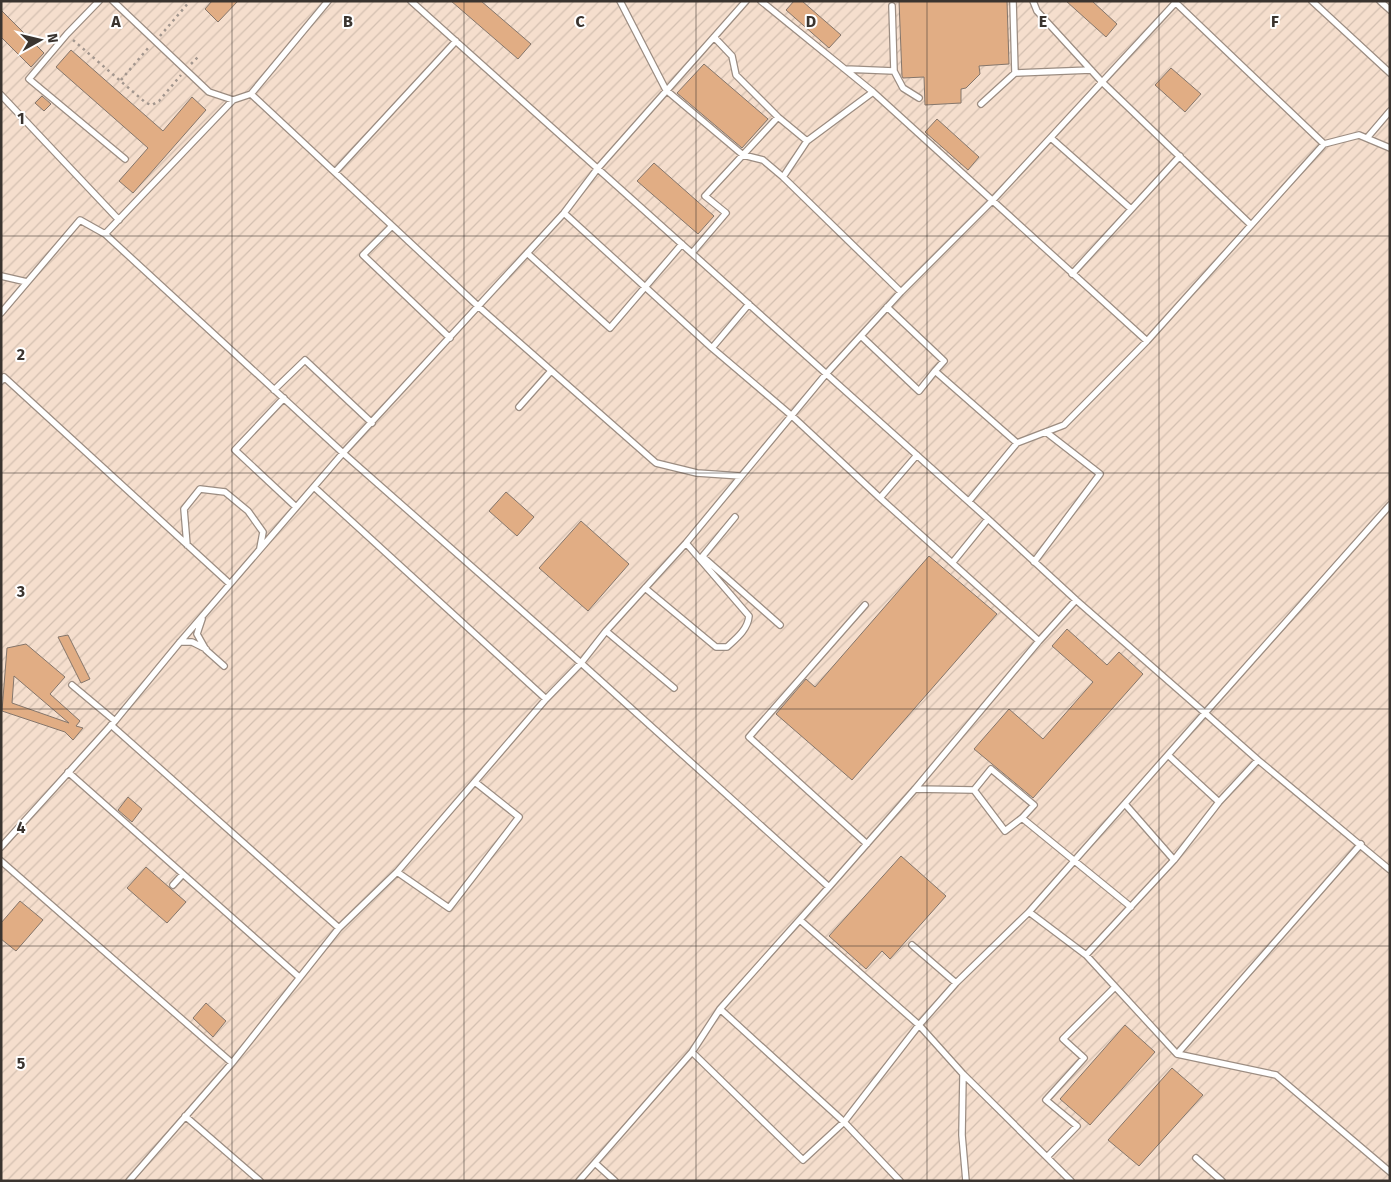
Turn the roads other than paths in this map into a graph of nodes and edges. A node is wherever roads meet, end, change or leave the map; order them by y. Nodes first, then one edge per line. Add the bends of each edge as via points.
1 (99, 1) edge
2 (113, 1) edge
3 (328, 1) edge
4 (411, 1) edge
5 (620, 1) edge
6 (746, 1) edge
7 (761, 1) edge
8 (1012, 1) edge
9 (1033, 1) edge
10 (1312, 1) edge
11 (1380, 1) edge
12 (1176, 2) edge
13 (892, 6) dead end
14 (1390, 10) edge
15 (714, 37) junction
16 (456, 42) junction
17 (846, 69) junction
18 (1091, 70) junction
19 (894, 71) junction
20 (1015, 73) junction
21 (1390, 73) edge
22 (1102, 82) junction
23 (666, 90) junction
24 (873, 92) junction
25 (251, 94) junction
26 (1, 95) edge
27 (919, 98) dead end
28 (233, 100) junction
29 (981, 104) dead end
30 (1390, 111) edge
31 (778, 117) junction
32 (1051, 138) junction
33 (1367, 138) junction
34 (807, 141) junction
35 (1324, 144) junction
36 (1390, 148) edge
37 (743, 155) junction
38 (1180, 156) junction
39 (126, 159) dead end
40 (598, 168) junction
41 (335, 172) junction
42 (783, 176) junction
43 (992, 201) junction
44 (1131, 209) junction
45 (564, 213) junction
46 (119, 220) junction
47 (392, 226) junction
48 (1251, 226) junction
49 (105, 234) junction
50 (682, 244) junction
51 (528, 253) junction
52 (692, 253) junction
53 (1072, 274) junction
54 (1, 276) edge
55 (27, 282) junction
56 (646, 287) junction
57 (901, 292) junction
58 (749, 304) junction
59 (478, 307) junction
60 (887, 307) junction
61 (1, 313) edge
62 (861, 336) junction
63 (450, 338) junction
64 (1147, 341) junction
65 (712, 348) junction
66 (551, 371) junction
67 (935, 371) junction
68 (826, 374) junction
69 (1, 381) edge
70 (274, 390) junction
71 (284, 398) junction
72 (519, 407) dead end
73 (792, 416) junction
74 (372, 422) junction
75 (1046, 432) junction
76 (1017, 443) junction
77 (343, 453) junction
78 (916, 455) junction
79 (741, 476) junction
80 (314, 487) junction
81 (880, 498) junction
82 (969, 501) junction
83 (1390, 505) edge
84 (296, 507) junction
85 (734, 518) dead end
86 (988, 519) junction
87 (686, 543) junction
88 (187, 544) junction
89 (260, 549) junction
90 (702, 557) junction
91 (952, 562) junction
92 (1034, 562) junction
93 (230, 584) junction
94 (645, 588) junction
95 (1076, 600) junction
96 (865, 606) dead end
97 (203, 614) junction
98 (780, 625) dead end
99 (606, 631) junction
100 (1039, 641) junction
101 (180, 642) junction
102 (206, 650) junction
103 (582, 663) junction
104 (224, 666) dead end
105 (72, 685) dead end
106 (674, 688) dead end
107 (546, 699) junction
108 (1205, 713) junction
109 (112, 723) junction
110 (1168, 755) junction
111 (1258, 760) junction
112 (68, 772) junction
113 (475, 782) junction
114 (915, 789) junction
115 (974, 790) junction
116 (1219, 802) junction
117 (1125, 804) junction
118 (1022, 818) junction
119 (867, 844) junction
120 (1361, 844) junction
121 (1, 848) edge
122 (1074, 860) junction
123 (1174, 860) junction
124 (1, 861) edge
125 (1390, 870) edge
126 (397, 872) junction
127 (183, 874) junction
128 (173, 885) dead end
129 (829, 887) junction
130 (1131, 907) junction
131 (1029, 912) junction
132 (800, 920) junction
133 (339, 928) junction
134 (912, 945) dead end
135 (1086, 955) junction
136 (299, 977) junction
137 (956, 983) junction
138 (1115, 987) junction
139 (720, 1009) junction
140 (919, 1025) junction
141 (692, 1052) junction
142 (1177, 1054) junction
143 (232, 1063) junction
144 (963, 1074) junction
145 (184, 1116) junction
146 (844, 1122) junction
147 (1047, 1157) junction
148 (1196, 1158) dead end
149 (595, 1163) junction
150 (1390, 1172) edge
151 (129, 1181) edge
152 (260, 1181) edge
153 (579, 1181) edge
154 (615, 1181) edge
155 (900, 1181) edge
156 (966, 1181) edge
157 (1071, 1181) edge
158 (1222, 1181) edge

1 - 39 lane via 66,34 29,79
2 - 28 lane via 209,92
3 - 25 lane
4 - 16 lane
5 - 23 lane
6 - 15 lane
7 - 17 lane
8 - 20 lane
9 - 18 lane via 1036,11
10 - 21 lane
11 - 14 lane
12 - 22 lane
12 - 35 lane
13 - 19 lane
15 - 23 lane
15 - 31 lane via 732,56 736,75
16 - 40 lane
16 - 41 lane
17 - 19 lane
17 - 24 lane
18 - 20 lane
18 - 22 lane
19 - 27 lane via 903,88
20 - 29 lane
22 - 32 lane
22 - 38 lane
23 - 37 lane
23 - 40 lane
24 - 34 lane
24 - 43 lane
25 - 28 lane
25 - 41 lane
26 - 46 lane
28 - 46 lane
30 - 33 lane
31 - 34 lane
31 - 37 lane
32 - 43 lane
32 - 44 lane
33 - 35 lane via 1359,135
33 - 36 lane
34 - 42 lane
35 - 48 lane
37 - 42 lane via 763,160
37 - 52 lane via 705,196 726,213
38 - 44 lane
38 - 48 lane
40 - 45 lane
40 - 50 lane
41 - 47 lane
42 - 57 lane
43 - 53 lane
43 - 57 lane
44 - 53 lane
45 - 51 lane
45 - 56 lane
46 - 49 lane
47 - 59 lane
47 - 63 lane via 363,255
48 - 64 lane
49 - 55 lane via 80,220
49 - 70 lane
50 - 52 lane
50 - 56 lane
51 - 56 lane via 610,328
51 - 59 lane
52 - 58 lane
53 - 64 lane
54 - 55 lane
55 - 61 lane
56 - 65 lane
57 - 60 lane
58 - 65 lane
58 - 68 lane
59 - 63 lane
59 - 66 lane
60 - 62 lane
60 - 67 lane via 944,361
62 - 67 lane via 919,391
62 - 68 lane
63 - 74 lane
64 - 75 lane via 1064,425
65 - 73 lane
66 - 72 lane
66 - 79 lane via 656,463 697,473
67 - 76 lane
68 - 73 lane
68 - 78 lane
69 - 88 lane via 4,377
70 - 71 lane
70 - 74 lane via 305,360
71 - 77 lane
71 - 84 lane via 235,450
73 - 79 lane
73 - 81 lane
74 - 77 lane
75 - 76 lane
75 - 92 lane via 1100,474
76 - 82 lane
77 - 80 lane
77 - 103 lane
78 - 81 lane
78 - 82 lane
79 - 87 lane
80 - 84 lane
80 - 107 lane
81 - 91 lane
82 - 86 lane
83 - 108 lane
84 - 89 lane
85 - 90 lane
86 - 91 lane
86 - 92 lane
87 - 90 lane
87 - 94 lane
87 - 94 lane via 749,616 748,624 738,638 727,647 716,647
88 - 89 lane via 184,509 200,489 225,492 248,511 263,532
88 - 93 lane
89 - 93 lane
90 - 98 lane
91 - 100 lane
92 - 95 lane
93 - 97 lane
94 - 99 lane
95 - 100 lane
95 - 108 lane
96 - 119 lane via 748,737
97 - 101 lane
97 - 102 lane via 197,634
99 - 103 lane
99 - 106 lane
100 - 114 lane
101 - 102 lane via 192,642
101 - 109 lane
102 - 104 lane
103 - 107 lane
103 - 129 lane
105 - 109 lane
107 - 113 lane
108 - 110 lane
108 - 111 lane
109 - 112 lane
109 - 133 lane
110 - 116 lane
110 - 117 lane
111 - 116 lane
111 - 120 lane
112 - 121 lane
112 - 127 lane
113 - 126 lane
113 - 126 lane via 519,817 448,908
114 - 115 lane
114 - 119 lane
115 - 118 lane via 1005,831
115 - 118 lane via 991,769 1034,805
116 - 123 lane
117 - 122 lane
117 - 123 lane
118 - 122 lane
119 - 129 lane
120 - 125 lane
120 - 142 lane
122 - 130 lane
122 - 131 lane
123 - 130 lane
124 - 143 lane
126 - 133 lane
127 - 128 lane
127 - 136 lane
129 - 132 lane
130 - 135 lane
131 - 135 lane
131 - 137 lane
132 - 139 lane
132 - 140 lane
133 - 136 lane
134 - 137 lane
135 - 138 lane
136 - 143 lane
137 - 140 lane
138 - 142 lane
138 - 147 lane via 1064,1039 1084,1058 1046,1100 1077,1126
139 - 141 lane
139 - 146 lane
140 - 144 lane
140 - 146 lane
141 - 146 lane via 803,1160
141 - 149 lane
142 - 150 lane via 1276,1075
143 - 145 lane
144 - 147 lane
144 - 156 lane via 962,1135
145 - 151 lane
145 - 152 lane
146 - 155 lane
147 - 157 lane
148 - 158 lane
149 - 153 lane
149 - 154 lane

